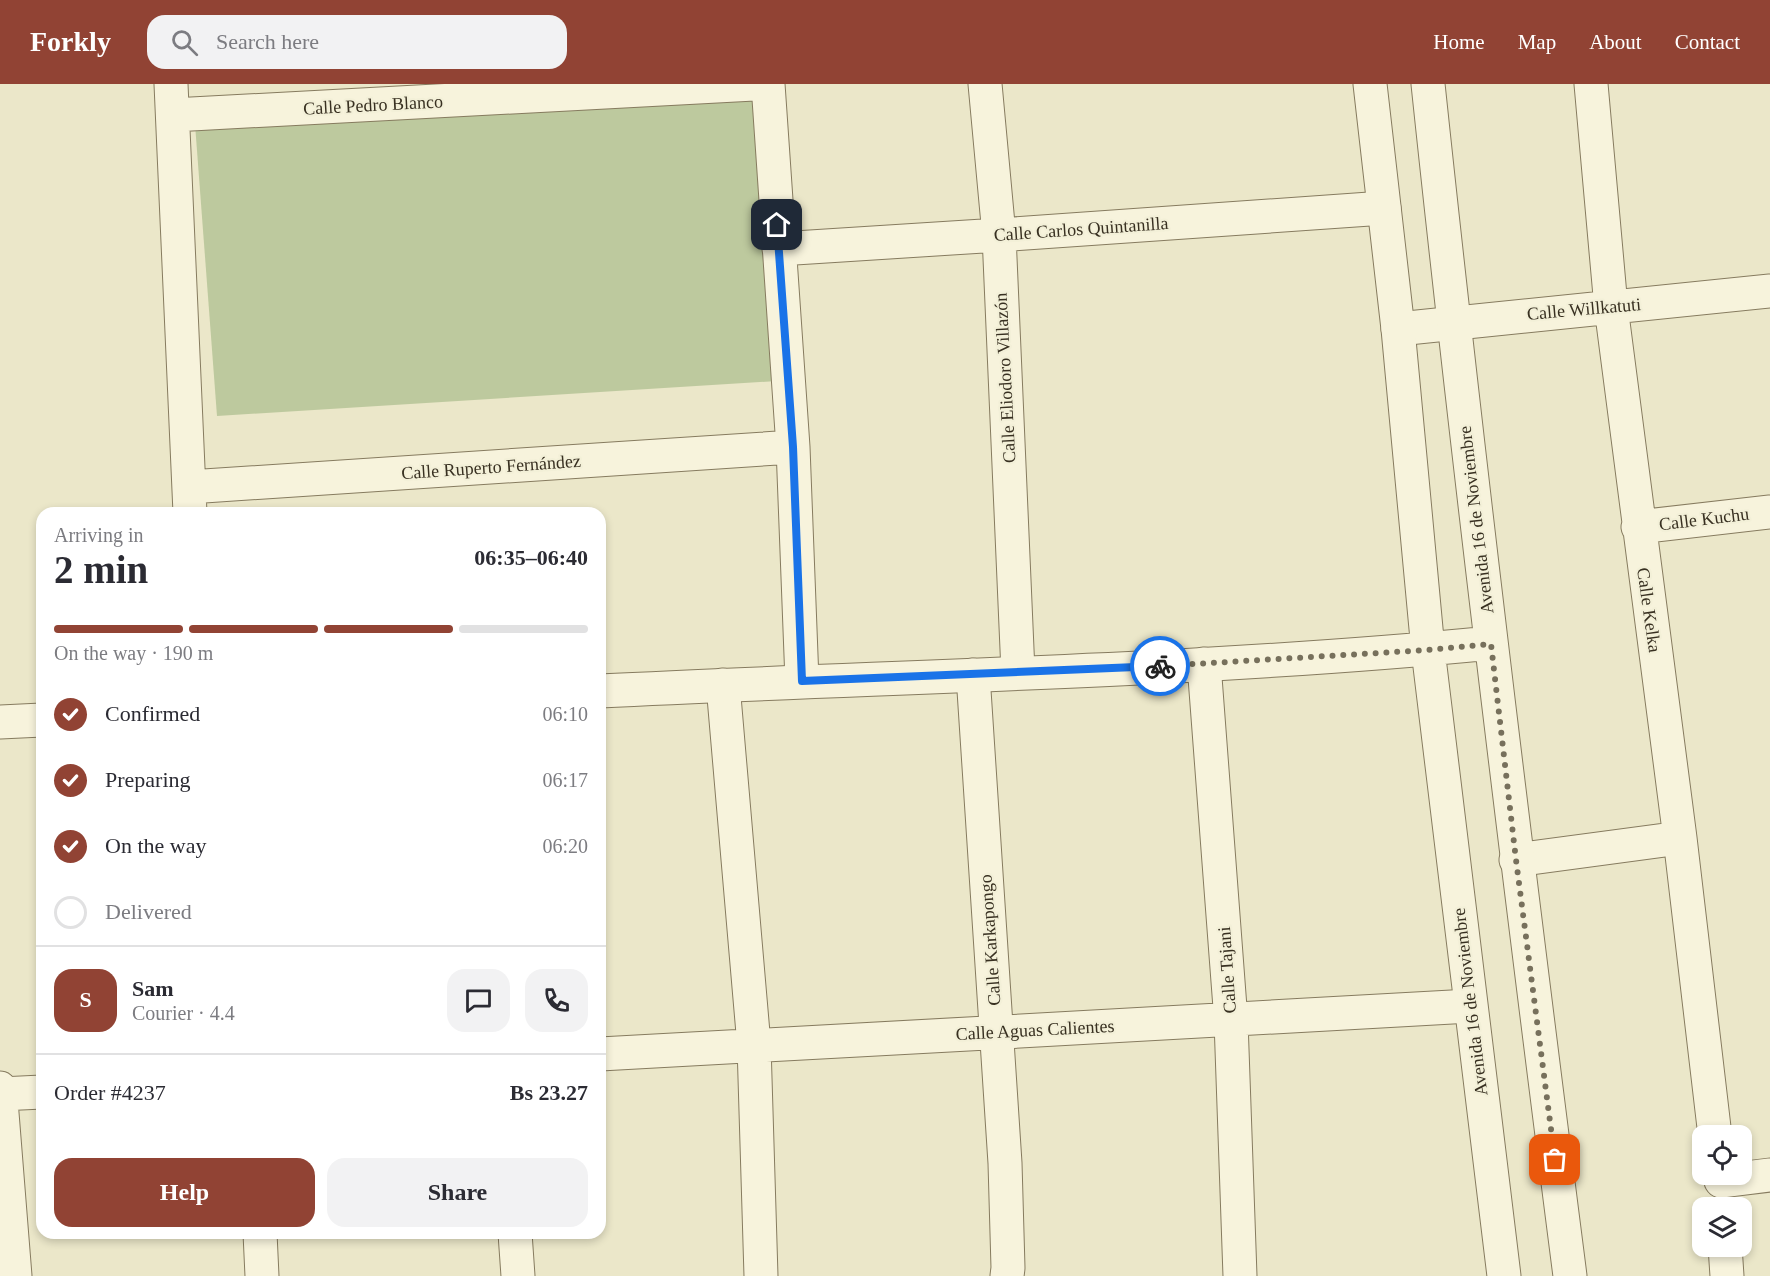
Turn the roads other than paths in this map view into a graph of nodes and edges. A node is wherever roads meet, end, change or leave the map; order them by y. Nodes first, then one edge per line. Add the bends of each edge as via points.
1 (753, 84) edge
2 (768, 84) edge
3 (985, 84) edge
4 (1370, 84) edge
5 (1428, 84) edge
6 (1591, 84) edge
7 (172, 99) edge
8 (1384, 208) junction
9 (999, 236) junction
10 (779, 249) junction
11 (1770, 291) edge
12 (1611, 307) junction
13 (1453, 322) junction
14 (1398, 329) junction
15 (793, 447) junction
16 (190, 500) edge
17 (1770, 512) edge
18 (1638, 527) junction
19 (1491, 644) junction
20 (1428, 650) junction
21 (1204, 664) junction
22 (1018, 672) junction
23 (973, 675) junction
24 (802, 681) junction
25 (723, 685) junction
26 (606, 691) edge
27 (36, 720) edge
28 (0, 722) edge
29 (1680, 838) junction
30 (1516, 860) junction
31 (1470, 1006) junction
32 (1231, 1021) junction
33 (996, 1031) junction
34 (754, 1045) junction
35 (606, 1054) edge
36 (0, 1088) edge
37 (36, 1092) edge
38 (0, 1094) edge
39 (1714, 1125) edge
40 (1770, 1175) edge
41 (1721, 1188) edge
42 (260, 1239) edge
43 (516, 1239) edge
44 (1726, 1257) edge
45 (10, 1265) edge
46 (262, 1276) edge
47 (518, 1276) edge
48 (761, 1276) edge
49 (1007, 1276) edge
50 (1240, 1276) edge
51 (1504, 1276) edge
52 (1570, 1276) edge
53 (1727, 1276) edge

1 - 7 street, Calle Pedro Blanco
2 - 10 street
3 - 9 street, Calle Eliodoro Villazón
4 - 8 street, Avenida 16 de Noviembre
5 - 13 street, Avenida 16 de Noviembre
6 - 12 street, Calle Kelka
7 - 16 street
8 - 9 street, Calle Carlos Quintanilla
8 - 14 street, Avenida 16 de Noviembre
9 - 10 street, Calle Carlos Quintanilla
9 - 22 street, Calle Eliodoro Villazón
10 - 15 street
11 - 12 street, Calle Willkatuti
12 - 13 street, Calle Willkatuti
12 - 18 street, Calle Kelka
13 - 14 street, Calle Willkatuti
13 - 19 street, Avenida 16 de Noviembre
14 - 20 street, Avenida 16 de Noviembre
15 - 16 street, Calle Ruperto Fernández
15 - 24 street
17 - 18 street, Calle Kuchu
18 - 29 street, Calle Kelka
19 - 20 street
19 - 30 street, Avenida 16 de Noviembre
20 - 21 street
20 - 31 street, Avenida 16 de Noviembre
21 - 22 street
21 - 32 street, Calle Tajani
22 - 23 street
23 - 24 street
23 - 33 street, Calle Karkapongo
24 - 25 street
25 - 26 street
25 - 34 street
27 - 28 street
29 - 30 street
29 - 39 street, Calle Kelka
30 - 52 street, Avenida 16 de Noviembre
31 - 32 street, Calle Aguas Calientes
31 - 51 street, Avenida 16 de Noviembre
32 - 33 street, Calle Aguas Calientes
32 - 50 street, Calle Tajani
33 - 34 street, Calle Aguas Calientes
33 - 49 street, Calle Karkapongo via 1005,1163
34 - 35 street, Calle Aguas Calientes
34 - 48 street
36 - 38 street
37 - 38 street
38 - 45 street
40 - 41 street
42 - 46 street
43 - 47 street
44 - 53 street

